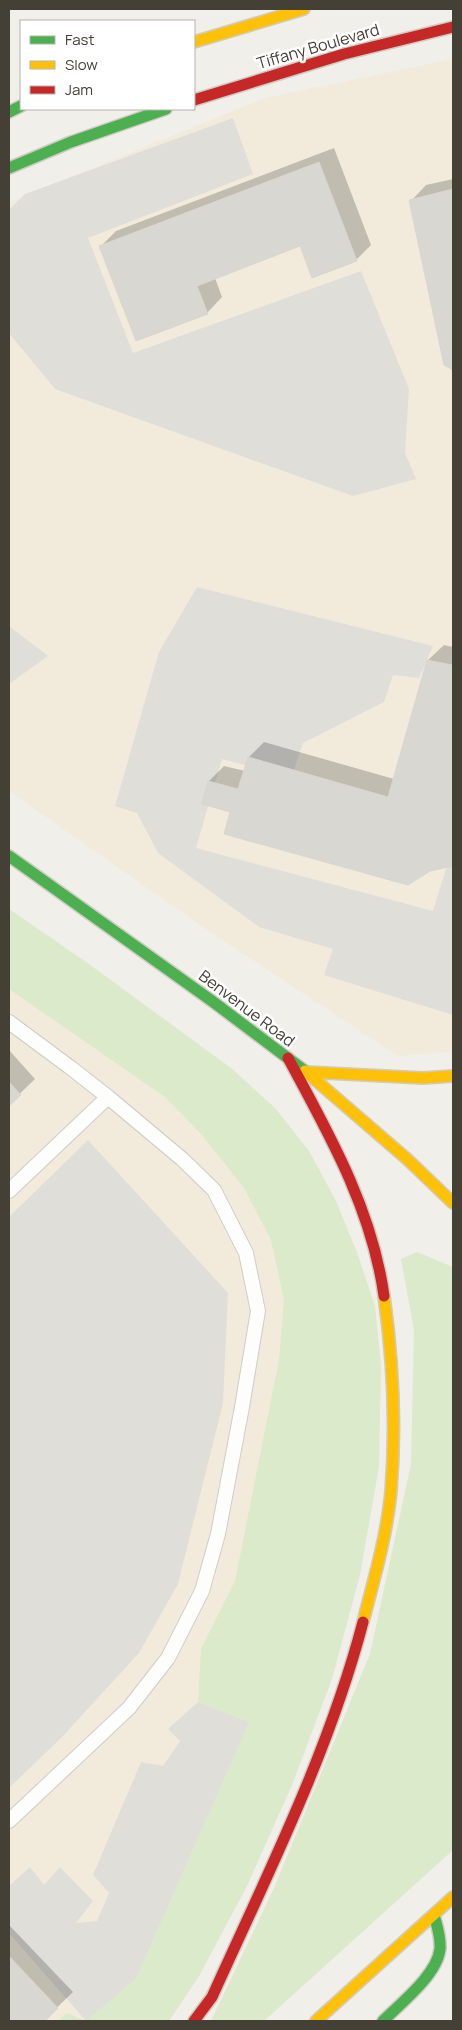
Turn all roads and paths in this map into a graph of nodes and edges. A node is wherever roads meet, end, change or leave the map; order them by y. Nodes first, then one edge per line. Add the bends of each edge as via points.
1 (304, 9) edge
2 (453, 27) edge
3 (195, 42) edge
4 (195, 100) edge
5 (163, 110) edge
6 (9, 168) edge
7 (9, 856) edge
8 (9, 1022) edge
9 (288, 1058) junction
10 (307, 1072) junction
11 (453, 1076) edge
12 (108, 1098) junction
13 (9, 1191) edge
14 (453, 1202) edge
15 (9, 1821) edge
16 (453, 1897) edge
17 (434, 1915) junction
18 (194, 2021) edge
19 (316, 2021) edge
20 (383, 2021) edge

1 - 3 main road
2 - 4 main road, Tiffany Boulevard via 344,54
5 - 6 main road
7 - 9 main road, Benvenue Road
8 - 12 lane
9 - 10 main road, Benvenue Road
9 - 18 main road via 354,1186 383,1289 393,1386 391,1491 382,1550 353,1661 300,1803 212,1997
10 - 11 main road via 423,1078
10 - 14 main road, Benvenue Road
12 - 13 lane
12 - 15 lane via 214,1190 246,1253 258,1311 218,1534 202,1591 168,1658 129,1708
16 - 17 main road
17 - 19 main road
17 - 20 main road via 440,1946 433,1968

